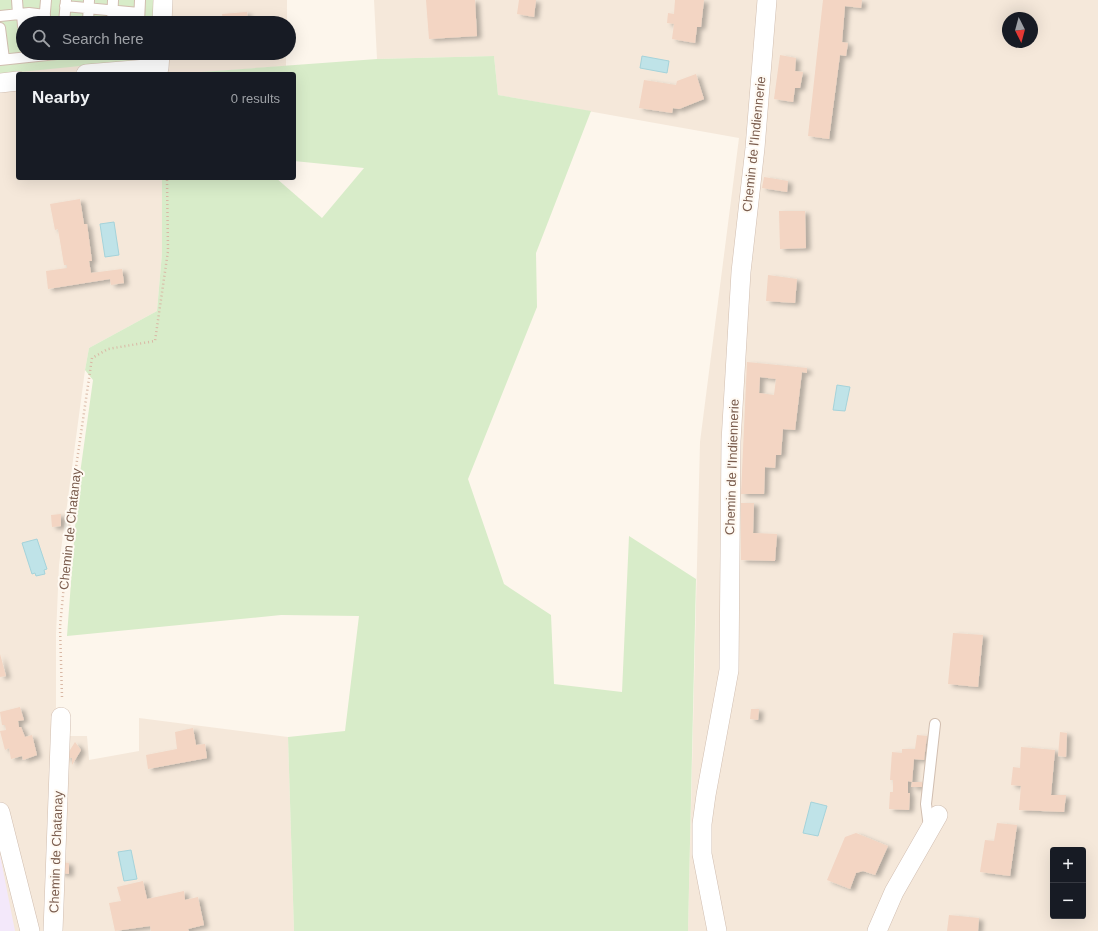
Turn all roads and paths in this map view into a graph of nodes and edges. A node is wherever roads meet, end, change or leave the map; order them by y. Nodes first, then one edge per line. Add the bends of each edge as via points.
1 (17, 0) edge
2 (46, 0) edge
3 (140, 0) edge
4 (163, 0) edge
5 (767, 0) edge
6 (65, 3) edge
7 (89, 4) edge
8 (113, 5) edge
9 (139, 12) junction
10 (20, 14) junction
11 (0, 16) edge
12 (30, 16) edge
13 (44, 16) edge
14 (64, 16) edge
15 (88, 16) edge
16 (112, 16) edge
17 (139, 16) edge
18 (162, 16) edge
19 (0, 28) edge
20 (16, 58) edge
21 (2, 60) edge
22 (160, 61) edge
23 (97, 72) edge
24 (16, 81) edge
25 (0, 83) edge
26 (167, 180) edge
27 (61, 717) joint
28 (935, 724) dead end
29 (0, 812) edge
30 (934, 823) joint
31 (30, 931) edge
32 (53, 931) edge
33 (717, 931) edge
34 (877, 931) edge

1 - 10 lane
2 - 13 lane
3 - 9 lane
4 - 18 street
5 - 33 street, Chemin de l'Indiennerie via 755,148 741,272 731,441 728,670 702,824 702,854
6 - 7 lane
6 - 14 lane
7 - 8 lane
7 - 15 lane
8 - 9 lane
8 - 16 lane
9 - 17 lane
10 - 11 lane
10 - 12 lane
19 - 21 lane
20 - 21 lane
22 - 23 street
24 - 25 street
26 - 27 path, Chemin de Chatanay via 168,251 155,341 108,349 92,358 73,488 60,627
27 - 32 street, Chemin de Chatanay
28 - 30 lane via 926,804
29 - 31 street
30 - 34 street via 894,892

